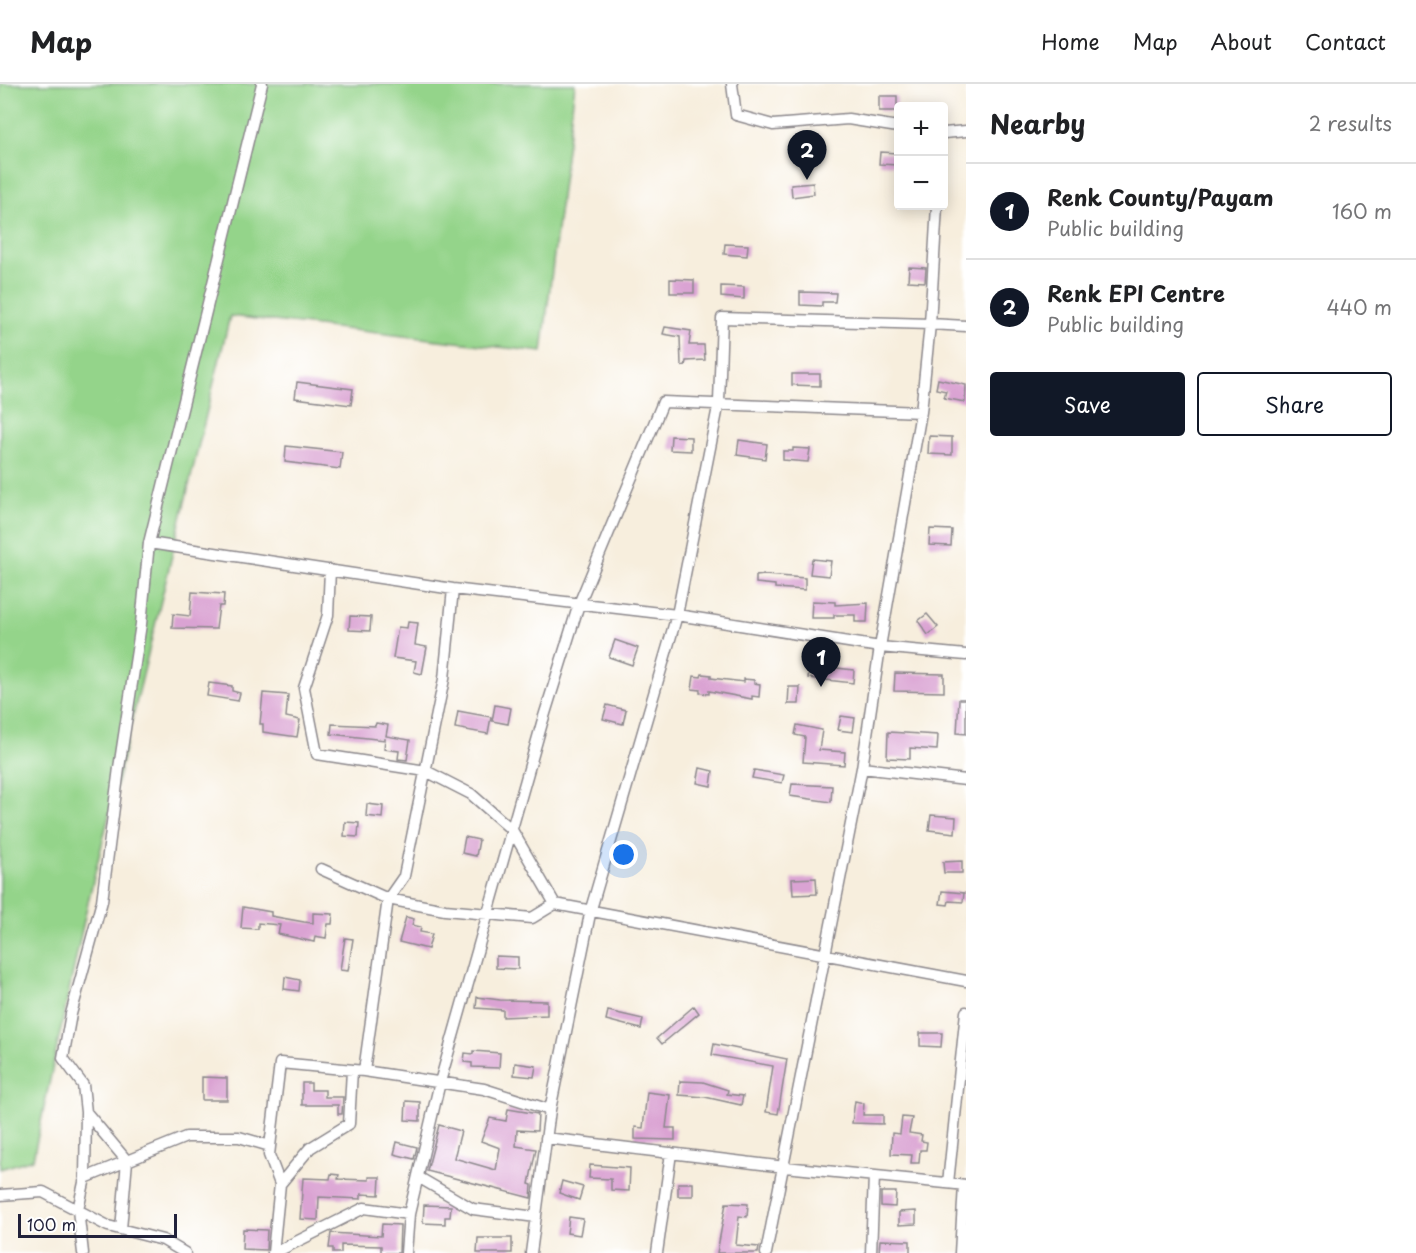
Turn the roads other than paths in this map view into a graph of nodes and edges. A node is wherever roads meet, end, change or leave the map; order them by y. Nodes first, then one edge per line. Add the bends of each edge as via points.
1 (262, 84) edge
2 (732, 84) edge
3 (894, 126) edge
4 (966, 131) edge
5 (948, 133) edge
6 (937, 210) edge
7 (930, 324) junction
8 (966, 326) edge
9 (719, 402) junction
10 (921, 412) junction
11 (149, 543) junction
12 (330, 570) junction
13 (453, 589) junction
14 (579, 604) junction
15 (677, 615) junction
16 (880, 647) junction
17 (966, 655) edge
18 (861, 768) junction
19 (426, 771) junction
20 (966, 780) edge
21 (512, 830) junction
22 (321, 869) dead end
23 (388, 899) junction
24 (555, 904) junction
25 (591, 909) junction
26 (490, 912) junction
27 (826, 956) junction
28 (966, 981) edge
29 (966, 1012) edge
30 (358, 1070) junction
31 (440, 1082) junction
32 (550, 1110) junction
33 (86, 1112) junction
34 (546, 1137) junction
35 (270, 1146) junction
36 (671, 1153) junction
37 (127, 1161) junction
38 (785, 1167) junction
39 (874, 1176) junction
40 (417, 1177) junction
41 (85, 1178) junction
42 (948, 1183) junction
43 (280, 1184) junction
44 (965, 1185) edge
45 (0, 1195) edge
46 (78, 1210) junction
47 (409, 1214) junction
48 (536, 1217) junction
49 (121, 1229) junction
50 (83, 1253) edge
51 (185, 1253) edge
52 (274, 1253) edge
53 (406, 1253) edge
54 (531, 1253) edge
55 (657, 1253) edge
56 (766, 1253) edge
57 (871, 1253) edge
58 (960, 1253) edge

1 - 11 street
2 - 3 street via 736,115 773,125 848,119
4 - 5 street
6 - 7 street
7 - 8 street
7 - 9 street via 722,318
7 - 10 street
9 - 10 street
9 - 14 street via 663,402
9 - 15 street
10 - 16 street
11 - 12 street
11 - 33 street via 102,901 63,1058 82,1085
12 - 13 street
12 - 19 street via 328,615 304,688 316,753
13 - 14 street
13 - 19 street via 444,679
14 - 15 street
14 - 21 street
15 - 16 street
15 - 25 street
16 - 17 street
16 - 18 street
18 - 20 street
18 - 27 street
19 - 21 street via 471,794
19 - 23 street via 404,876
21 - 24 street
21 - 26 street
22 - 23 street
23 - 26 street via 446,910
23 - 30 street
24 - 25 street
24 - 26 street via 532,918
25 - 27 street
25 - 32 street
26 - 31 street
27 - 28 street
27 - 38 street
29 - 42 street
30 - 31 street
30 - 35 street via 280,1063
30 - 43 street via 349,1124 310,1148
31 - 32 street via 484,1089
31 - 40 street
32 - 34 street
33 - 37 street
33 - 41 street
34 - 36 street
34 - 48 street
35 - 37 street via 238,1137 186,1137
35 - 43 street via 269,1155
36 - 38 street
36 - 55 street
37 - 41 street
37 - 49 street
38 - 39 street
38 - 56 street
39 - 42 street
39 - 57 street
40 - 47 street
40 - 48 street via 473,1209
41 - 46 street
42 - 44 street
43 - 52 street
44 - 58 street
45 - 46 street via 43,1192
46 - 49 street
46 - 50 street
47 - 52 street via 364,1208
47 - 53 street
48 - 54 street
49 - 51 street via 163,1240

